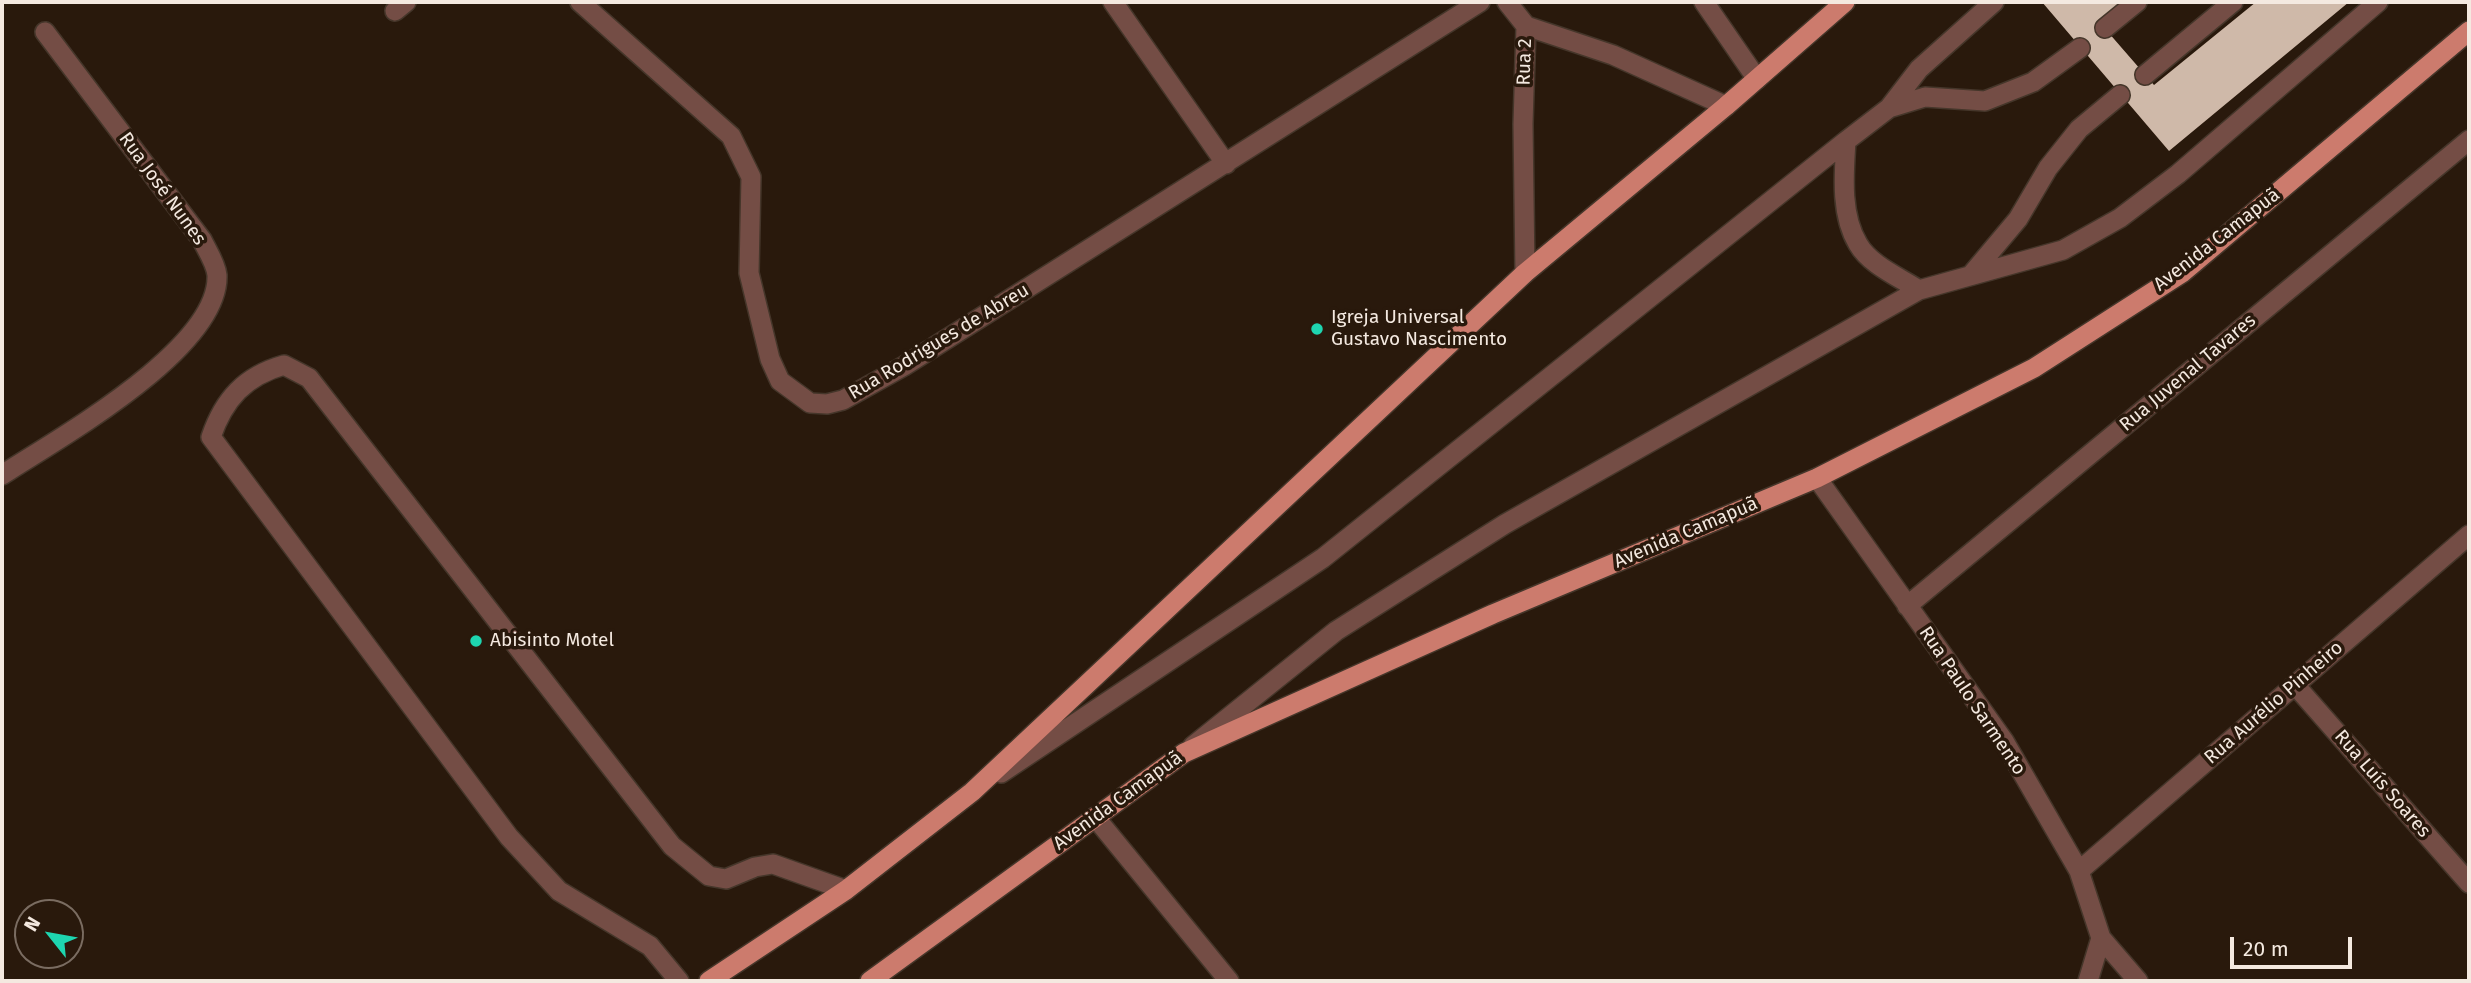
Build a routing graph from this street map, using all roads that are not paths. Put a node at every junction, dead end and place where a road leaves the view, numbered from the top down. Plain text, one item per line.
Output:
1 (580, 2) edge
2 (1113, 2) edge
3 (1480, 2) edge
4 (1507, 2) edge
5 (1704, 2) edge
6 (1845, 2) edge
7 (1994, 2) edge
8 (2137, 2) edge
9 (2234, 2) edge
10 (2378, 2) edge
11 (1526, 26) junction
12 (2105, 28) dead end
13 (2469, 30) edge
14 (45, 32) dead end
15 (2080, 48) dead end
16 (2145, 75) dead end
17 (1757, 79) junction
18 (2120, 95) dead end
19 (1726, 106) junction
20 (1889, 108) junction
21 (2469, 140) edge
22 (1846, 141) junction
23 (1226, 164) junction
24 (1525, 273) junction
25 (1971, 275) junction
26 (1919, 290) junction
27 (2, 475) edge
28 (1817, 478) junction
29 (2469, 536) edge
30 (1907, 606) junction
31 (2295, 685) junction
32 (1184, 753) junction
33 (972, 792) junction
34 (1095, 817) junction
35 (2079, 870) junction
36 (2469, 883) edge
37 (846, 890) junction
38 (2101, 938) junction
39 (679, 981) edge
40 (709, 981) edge
41 (871, 981) edge
42 (1229, 981) edge
43 (2088, 981) edge
44 (2138, 981) edge

1 - 23 street, Rua Rodrigues de Abreu
2 - 23 street
3 - 23 street, Rua Rodrigues de Abreu
4 - 11 street
5 - 17 street
6 - 17 main road
7 - 20 street
8 - 12 street
9 - 16 street
10 - 25 street
11 - 19 street, Rua 2
11 - 24 street, Rua 2
13 - 28 main road, Avenida Camapuã
14 - 27 street, Rua José Nunes
15 - 20 street
17 - 19 main road
18 - 25 street
19 - 24 main road
20 - 22 street
21 - 30 street, Rua Juvenal Tavares
22 - 26 street
22 - 33 street
24 - 33 main road
25 - 26 street
26 - 32 street
28 - 30 street, Rua Paulo Sarmento
28 - 32 main road, Avenida Camapuã
29 - 31 street, Rua Aurélio Pinheiro
30 - 35 street, Rua Paulo Sarmento
31 - 35 street, Rua Aurélio Pinheiro
31 - 36 street, Rua Luís Soares
32 - 34 main road, Avenida Camapuã
33 - 37 main road
34 - 41 main road, Avenida Camapuã
34 - 42 street
35 - 38 street, Rua Paulo Sarmento
37 - 39 street
37 - 40 main road
38 - 43 street
38 - 44 street, Rua Paulo Sarmento

